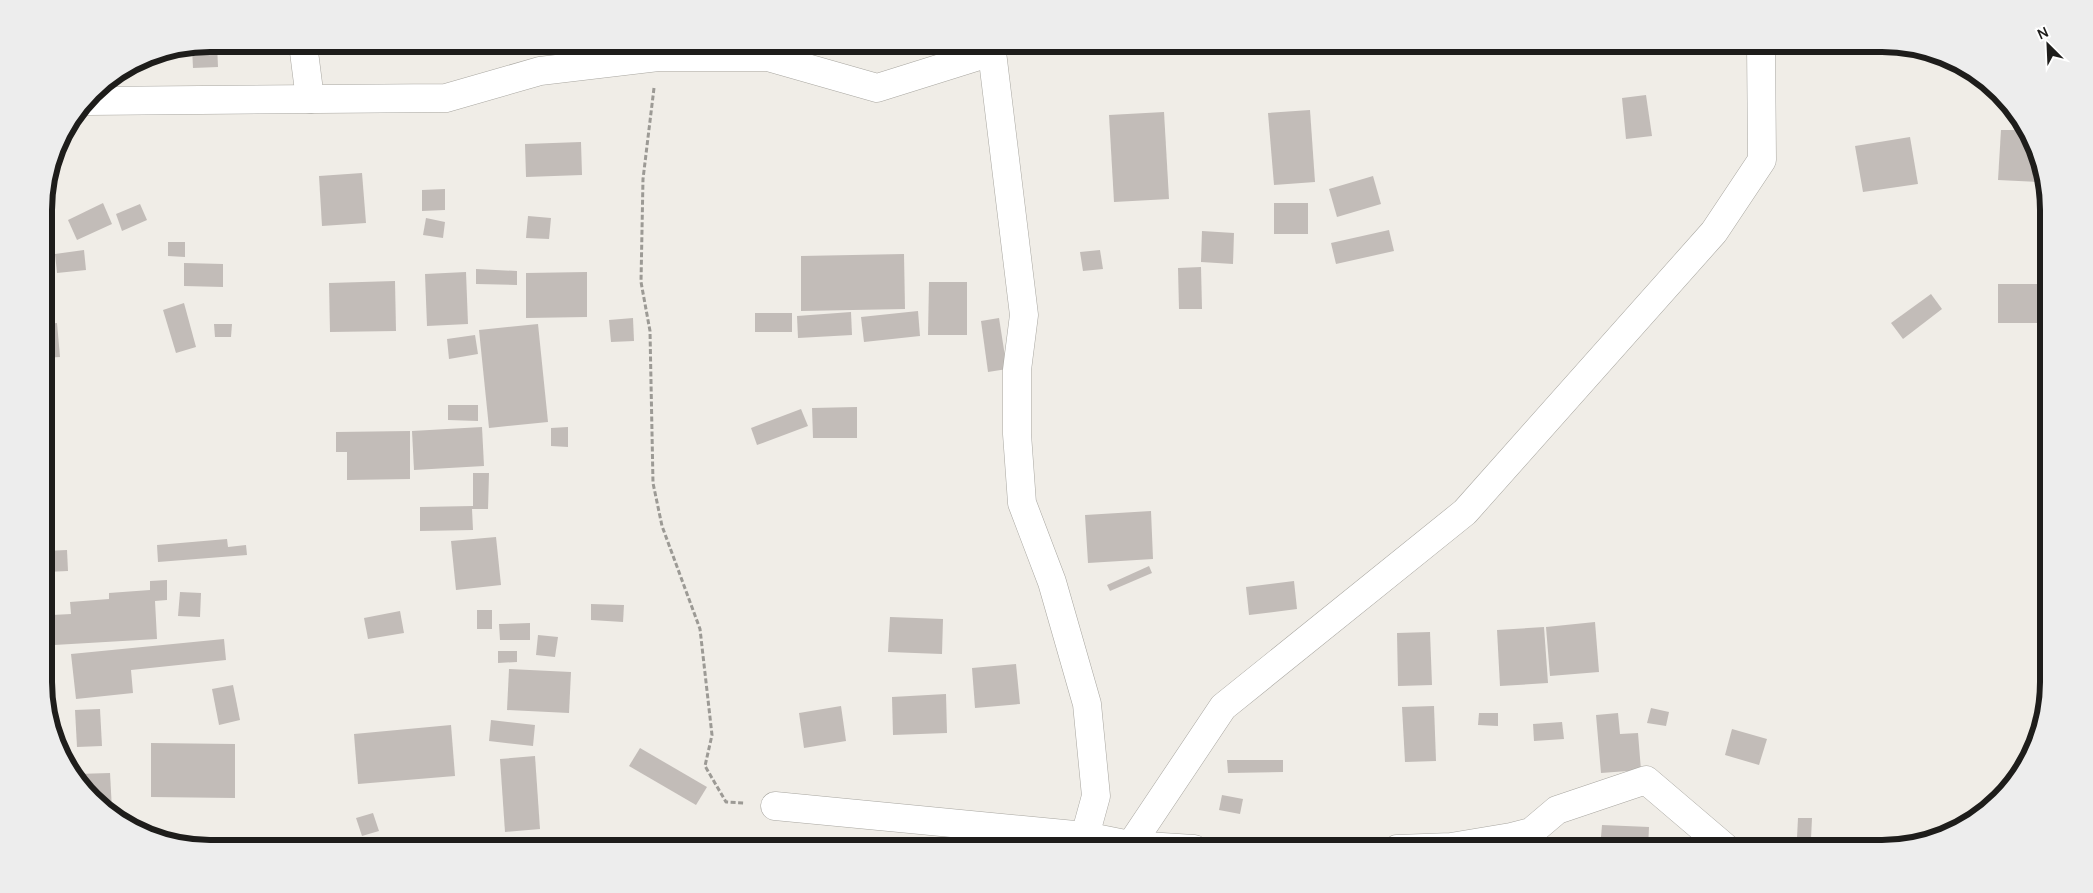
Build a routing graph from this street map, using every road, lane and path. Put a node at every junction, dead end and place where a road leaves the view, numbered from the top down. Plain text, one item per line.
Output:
1 (1761, 52) edge
2 (304, 53) edge
3 (979, 53) edge
4 (993, 53) edge
5 (658, 57) junction
6 (310, 100) junction
7 (97, 101) edge
8 (775, 806) joint
9 (1085, 836) junction
10 (1101, 840) edge
11 (1134, 840) edge
12 (1499, 840) edge
13 (1716, 840) edge

1 - 11 street
2 - 6 street
3 - 5 street
4 - 9 street
5 - 6 street
5 - 8 path
6 - 7 street
8 - 9 street
9 - 10 street
12 - 13 street

